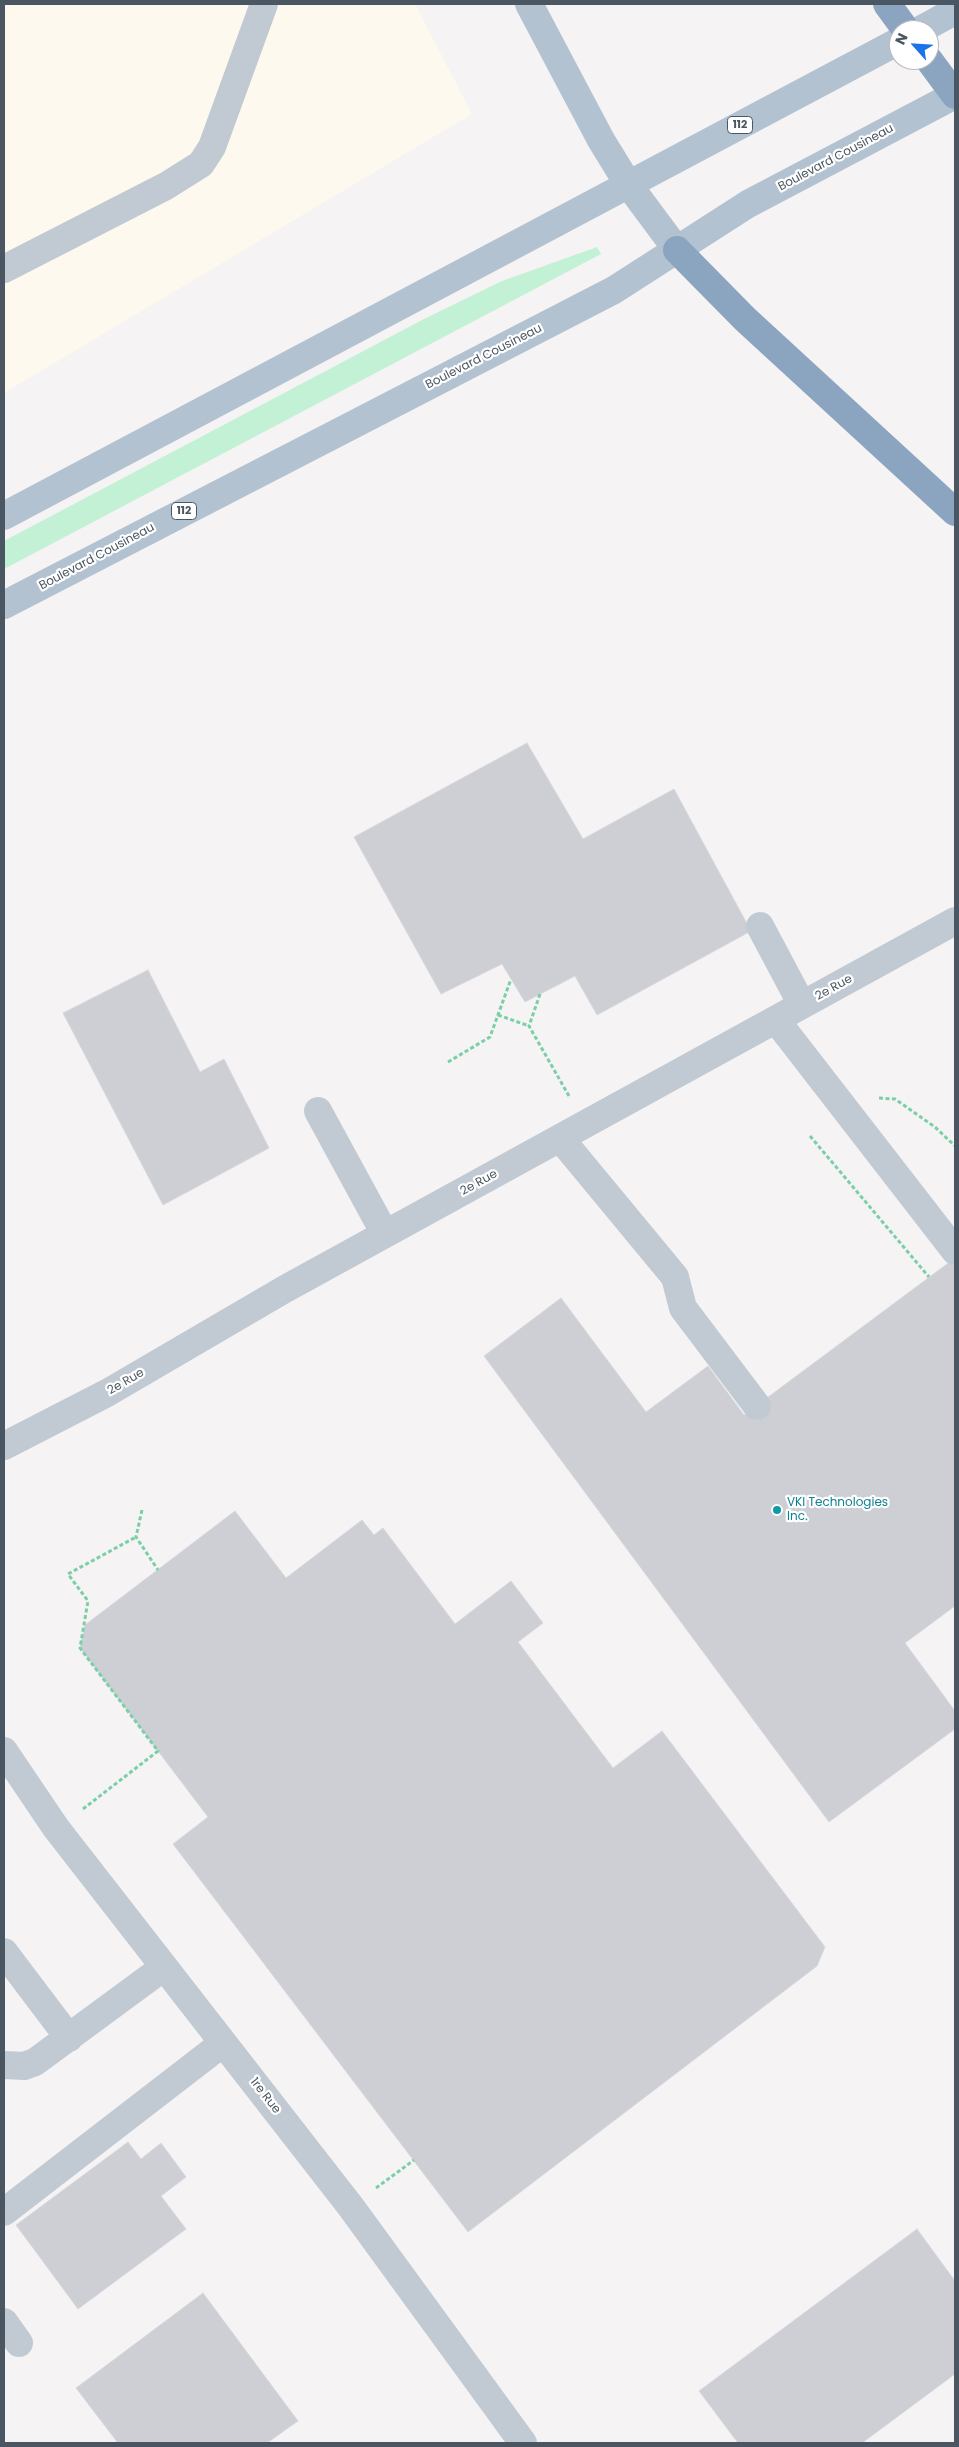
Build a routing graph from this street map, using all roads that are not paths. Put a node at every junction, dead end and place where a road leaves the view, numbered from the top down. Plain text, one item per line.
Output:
1 (264, 4) edge
2 (529, 4) edge
3 (886, 4) edge
4 (955, 11) edge
5 (898, 20) edge
6 (938, 20) edge
7 (889, 46) edge
8 (936, 70) edge
9 (955, 95) edge
10 (628, 184) junction
11 (676, 250) junction
12 (4, 270) edge
13 (955, 512) edge
14 (4, 516) edge
15 (4, 605) edge
16 (955, 921) edge
17 (760, 926) dead end
18 (802, 1006) junction
19 (776, 1020) junction
20 (318, 1111) dead end
21 (560, 1138) junction
22 (385, 1234) junction
23 (955, 1251) edge
24 (757, 1406) dead end
25 (4, 1446) edge
26 (4, 1752) edge
27 (4, 1952) edge
28 (164, 1967) junction
29 (69, 2038) junction
30 (223, 2043) junction
31 (4, 2065) edge
32 (4, 2212) edge
33 (524, 2443) edge

1 - 12 street
2 - 10 main road
3 - 5 highway
4 - 6 main road
7 - 10 main road, 112
8 - 9 highway
9 - 11 main road, Boulevard Cousineau / 112
10 - 11 main road
10 - 14 main road, 112
11 - 13 highway
11 - 15 main road, Boulevard Cousineau / 112
16 - 18 street, 2e Rue
17 - 18 street
18 - 19 street, 2e Rue
19 - 21 street, 2e Rue
19 - 23 street
20 - 22 street
21 - 22 street, 2e Rue
21 - 24 street
22 - 25 street, 2e Rue
26 - 28 street, 1re Rue
27 - 29 street
28 - 29 street
28 - 30 street, 1re Rue
29 - 31 street
30 - 32 street
30 - 33 street, 1re Rue

